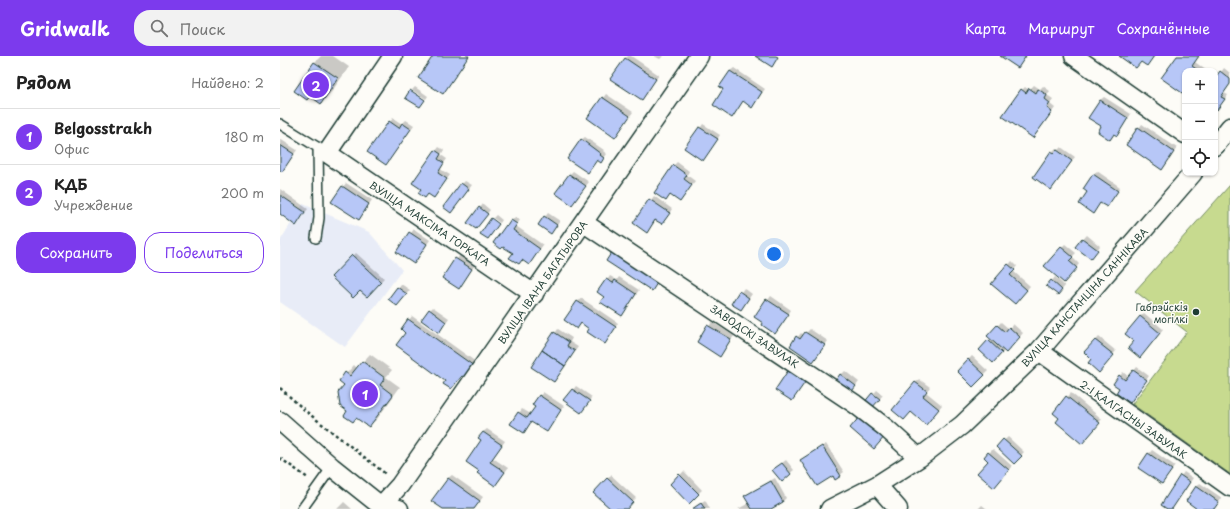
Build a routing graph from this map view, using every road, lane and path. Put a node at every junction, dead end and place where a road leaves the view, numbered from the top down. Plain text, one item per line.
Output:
1 (393, 56) edge
2 (699, 56) edge
3 (1074, 56) edge
4 (280, 124) edge
5 (1230, 127) edge
6 (1182, 132) edge
7 (1218, 142) edge
8 (322, 150) junction
9 (1190, 176) edge
10 (584, 223) junction
11 (316, 238) dead end
12 (534, 294) junction
13 (1039, 351) junction
14 (280, 388) edge
15 (280, 421) edge
16 (280, 458) edge
17 (920, 458) junction
18 (332, 467) junction
19 (400, 485) junction
20 (877, 485) junction
21 (319, 486) junction
22 (1230, 487) edge
23 (383, 507) edge
24 (302, 509) edge
25 (399, 509) edge
26 (830, 509) edge
27 (898, 509) edge

1 - 8 street
2 - 10 street, ВУЛІЦА ІВАНА БАГАТЫРОВА
3 - 6 street
4 - 8 lane
5 - 7 street
8 - 11 lane
8 - 12 street, ВУЛІЦА МАКСІМА ГОРКАГА
9 - 13 street, ВУЛІЦА КАНСТАНЦІНА САННІКАВА
10 - 12 street, ВУЛІЦА ІВАНА БАГАТЫРОВА
10 - 17 street, ЗАВОДСКІ ЗАВУЛАК
12 - 19 street, ВУЛІЦА ІВАНА БАГАТЫРОВА
13 - 17 street, ВУЛІЦА КАНСТАНЦІНА САННІКАВА
13 - 22 street, 2-І КАЛГАСНЫ ЗАВУЛАК
14 - 19 path
15 - 18 street
16 - 21 path
17 - 20 street, ВУЛІЦА КАНСТАНЦІНА САННІКАВА
18 - 21 lane
18 - 23 street
19 - 23 street, ВУЛІЦА ІВАНА БАГАТЫРОВА
20 - 26 street, ВУЛІЦА КАНСТАНЦІНА САННІКАВА
20 - 27 street
21 - 24 lane
23 - 25 street

